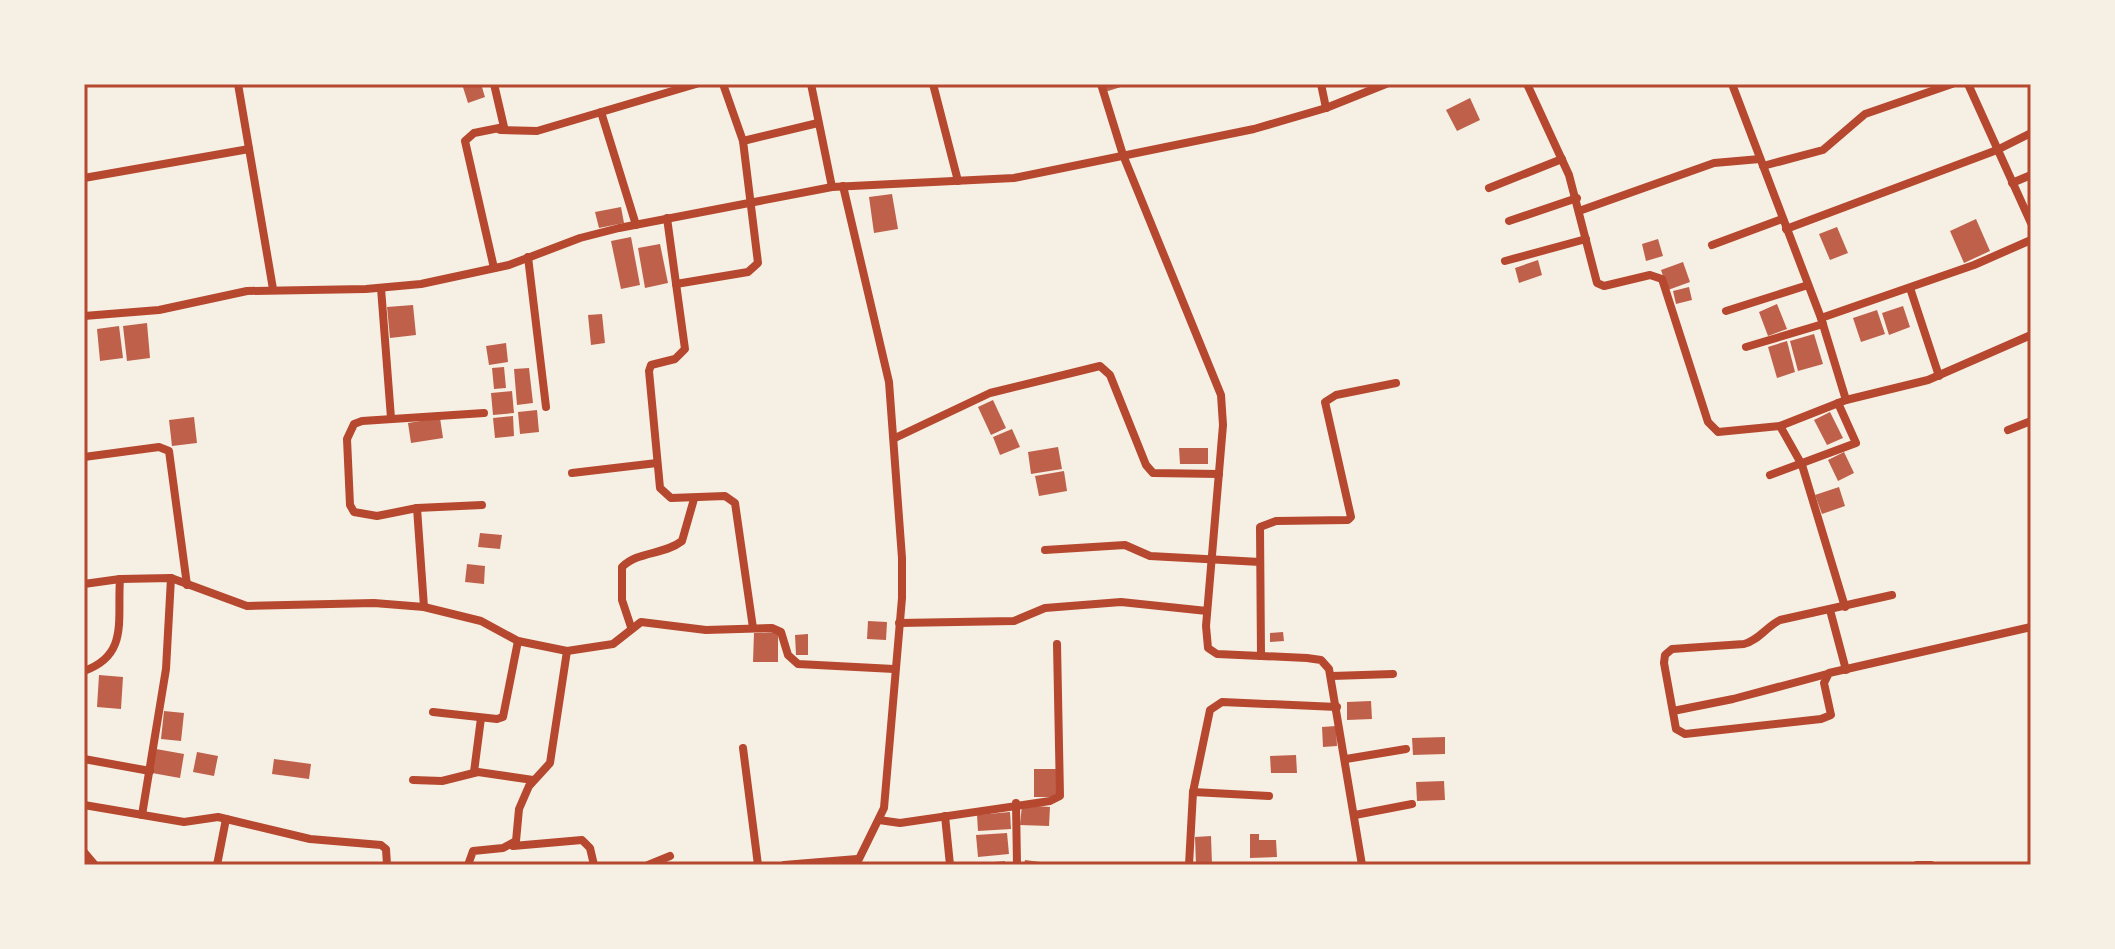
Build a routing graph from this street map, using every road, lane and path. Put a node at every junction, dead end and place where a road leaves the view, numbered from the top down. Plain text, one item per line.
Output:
1 (238, 84) edge
2 (494, 84) edge
3 (696, 84) edge
4 (723, 84) edge
5 (811, 84) edge
6 (933, 84) edge
7 (1101, 84) edge
8 (1321, 84) edge
9 (1386, 84) edge
10 (1527, 84) edge
11 (1732, 84) edge
12 (1952, 84) edge
13 (1968, 84) edge
14 (1326, 108) junction
15 (601, 112) junction
16 (818, 123) junction
17 (499, 130) junction
18 (2031, 133) edge
19 (743, 141) junction
20 (249, 149) junction
21 (1997, 150) junction
22 (1123, 155) junction
23 (1562, 159) junction
24 (1761, 162) junction
25 (2031, 175) edge
26 (84, 178) edge
27 (958, 181) junction
28 (2012, 183) junction
29 (843, 186) junction
30 (832, 187) junction
31 (1489, 188) dead end
32 (1577, 198) junction
33 (752, 201) junction
34 (1579, 211) junction
35 (667, 218) junction
36 (1782, 219) junction
37 (1509, 221) dead end
38 (2031, 223) edge
39 (636, 225) junction
40 (1786, 229) junction
41 (1586, 239) junction
42 (2031, 240) edge
43 (1712, 245) dead end
44 (528, 257) junction
45 (1505, 261) dead end
46 (494, 268) junction
47 (676, 284) junction
48 (1808, 285) junction
49 (381, 288) junction
50 (1910, 288) junction
51 (273, 289) junction
52 (1726, 311) dead end
53 (84, 316) edge
54 (1822, 321) junction
55 (2031, 335) edge
56 (1746, 347) dead end
57 (1939, 376) junction
58 (1396, 383) dead end
59 (1842, 402) junction
60 (546, 407) dead end
61 (484, 413) dead end
62 (391, 418) junction
63 (2031, 421) edge
64 (1780, 426) junction
65 (2008, 430) dead end
66 (895, 438) junction
67 (84, 457) edge
68 (657, 463) junction
69 (1802, 465) junction
70 (572, 473) dead end
71 (1219, 474) junction
72 (1770, 475) dead end
73 (694, 499) junction
74 (482, 505) dead end
75 (417, 508) junction
76 (1045, 550) dead end
77 (1212, 557) junction
78 (1260, 562) junction
79 (171, 578) junction
80 (120, 579) junction
81 (84, 584) edge
82 (187, 585) junction
83 (1892, 595) dead end
84 (424, 607) junction
85 (1845, 607) junction
86 (1830, 610) junction
87 (1207, 611) junction
88 (899, 623) junction
89 (631, 627) junction
90 (2031, 627) edge
91 (753, 628) junction
92 (518, 641) junction
93 (1057, 644) dead end
94 (567, 651) junction
95 (1261, 656) junction
96 (894, 669) junction
97 (1846, 670) junction
98 (84, 671) edge
99 (1829, 673) junction
100 (1393, 674) dead end
101 (1332, 676) junction
102 (1337, 707) junction
103 (1673, 711) junction
104 (433, 712) dead end
105 (481, 718) junction
106 (743, 748) dead end
107 (1406, 749) dead end
108 (84, 759) edge
109 (1346, 759) junction
110 (150, 771) junction
111 (474, 772) junction
112 (413, 780) dead end
113 (533, 780) junction
114 (1193, 792) junction
115 (1269, 796) dead end
116 (1016, 803) junction
117 (1412, 804) dead end
118 (84, 805) edge
119 (142, 815) junction
120 (1355, 815) junction
121 (945, 816) junction
122 (226, 819) junction
123 (879, 820) junction
124 (512, 846) junction
125 (84, 852) edge
126 (670, 856) dead end
127 (856, 862) edge
128 (95, 865) edge
129 (217, 865) edge
130 (387, 865) edge
131 (468, 865) edge
132 (594, 865) edge
133 (648, 865) edge
134 (758, 865) edge
135 (784, 865) edge
136 (950, 865) edge
137 (1017, 865) edge
138 (1189, 865) edge
139 (1362, 865) edge
140 (1917, 865) edge
141 (1931, 865) edge

1 - 20 street
2 - 17 street
3 - 15 street
4 - 19 street
5 - 16 street
6 - 27 street
7 - 22 street
8 - 14 street
9 - 14 street
10 - 23 street
11 - 24 street
12 - 24 street
13 - 21 street
14 - 22 street
15 - 17 street
15 - 39 street
16 - 19 street
16 - 30 street
17 - 46 street
18 - 21 street
19 - 33 street
20 - 26 street
20 - 51 street
21 - 28 street
21 - 40 street
22 - 27 street
22 - 71 street
23 - 31 street
23 - 32 street
24 - 34 street
24 - 36 street
25 - 28 street
27 - 29 street
28 - 38 street
29 - 30 street
29 - 66 street
30 - 33 street
32 - 34 street
32 - 37 street
33 - 35 street
33 - 47 street
34 - 41 street
35 - 39 street
35 - 47 street
36 - 40 street
36 - 43 street
39 - 44 street
40 - 48 street
41 - 45 street
41 - 64 street
42 - 50 street
44 - 46 street
44 - 60 street
46 - 49 street
47 - 68 street
48 - 52 street
48 - 54 street
49 - 51 street
49 - 62 street
50 - 54 street
50 - 57 street
51 - 53 street
54 - 56 street
54 - 59 street
55 - 57 street
57 - 59 street
58 - 78 street
59 - 64 street
59 - 69 street
61 - 62 street
62 - 75 street
63 - 65 street
64 - 69 street
66 - 71 street
66 - 88 street
67 - 82 street
68 - 70 street
68 - 73 street
69 - 72 street
69 - 85 street
71 - 77 street
73 - 89 street
73 - 91 street
74 - 75 street
75 - 84 street
76 - 77 street
77 - 78 street
77 - 87 street
78 - 95 street
79 - 80 street
79 - 82 street
79 - 110 street
80 - 81 street
80 - 98 street
82 - 84 street
83 - 85 street
84 - 92 street
85 - 86 street
86 - 97 street
86 - 103 street
87 - 88 street
87 - 95 street
88 - 96 street
89 - 91 street
89 - 94 street
90 - 97 street
91 - 96 street
92 - 94 street
92 - 105 street
93 - 116 street
94 - 113 street
95 - 101 street
96 - 123 street
97 - 99 street
99 - 103 street
99 - 103 street
100 - 101 street
101 - 102 street
102 - 109 street
102 - 114 street
104 - 105 street
105 - 111 street
106 - 134 street
107 - 109 street
108 - 110 street
109 - 120 street
110 - 119 street
111 - 112 street
111 - 113 street
113 - 124 street
114 - 115 street
114 - 138 street
116 - 121 street
116 - 137 street
117 - 120 street
118 - 119 street
119 - 122 street
120 - 139 street
121 - 123 street
121 - 136 street
122 - 129 street
122 - 130 street
123 - 127 street
124 - 131 street
124 - 132 street
125 - 128 street
126 - 133 street
127 - 135 street
140 - 141 street

